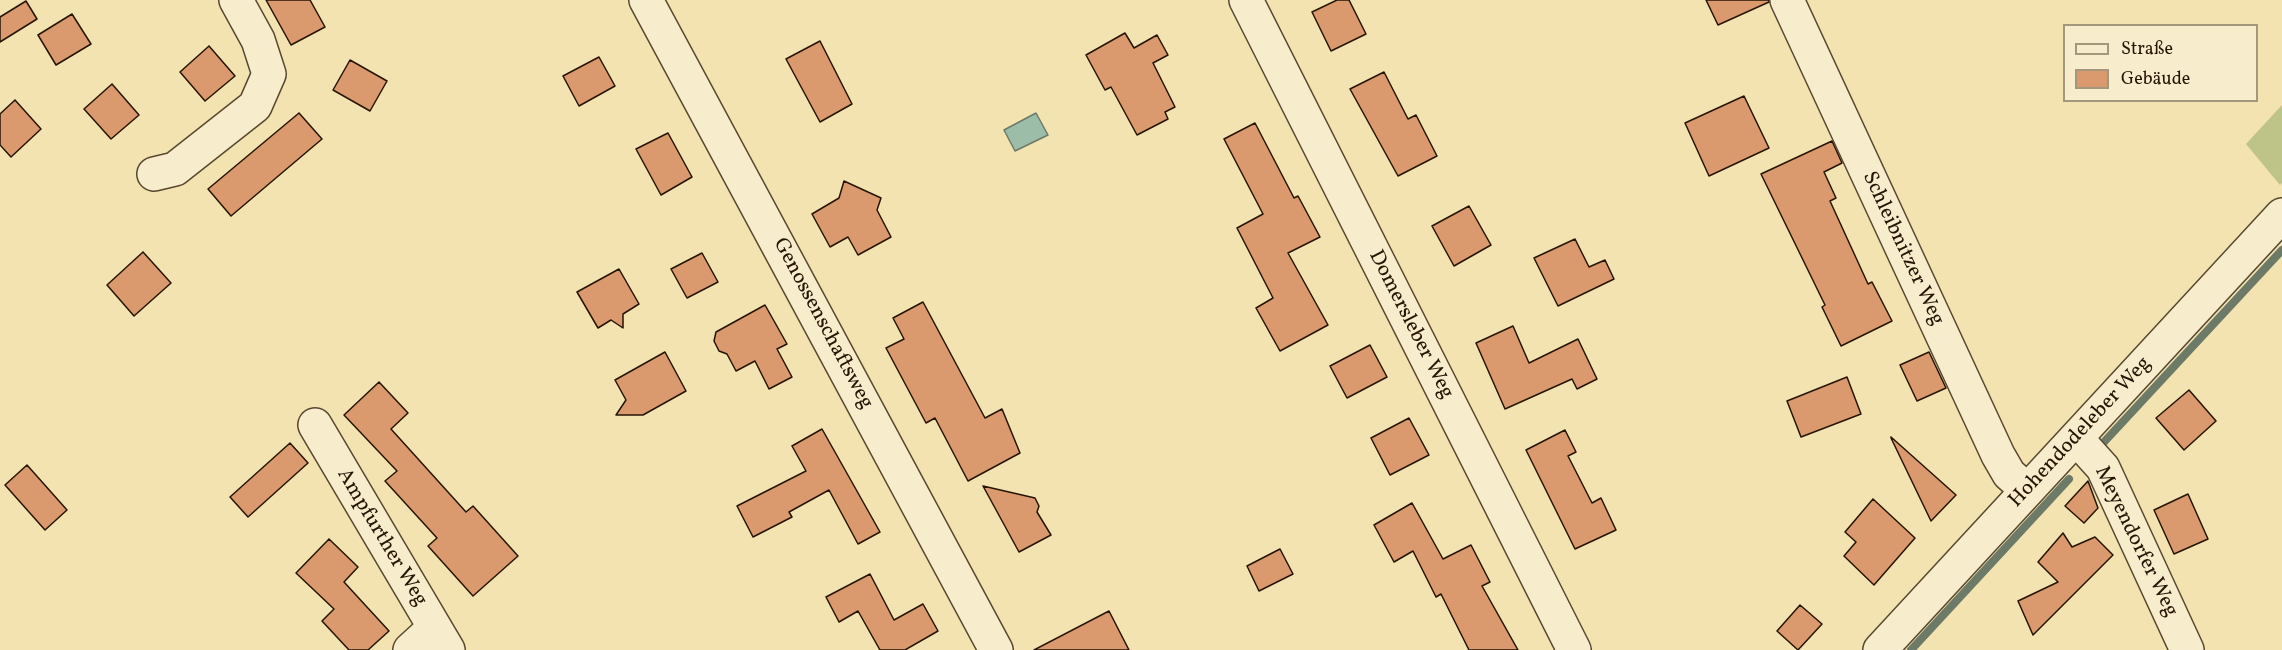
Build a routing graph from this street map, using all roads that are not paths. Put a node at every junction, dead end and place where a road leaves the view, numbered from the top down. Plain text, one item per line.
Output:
1 (236, 0) edge
2 (646, 0) edge
3 (1246, 0) edge
4 (1787, 0) edge
5 (154, 174) dead end
6 (2282, 215) edge
7 (315, 425) dead end
8 (2076, 438) junction
9 (2027, 490) junction
10 (441, 639) edge
11 (410, 650) edge
12 (996, 650) edge
13 (1574, 650) edge
14 (1880, 650) edge
15 (2187, 650) edge

1 - 5 street
2 - 12 street, Genossenschaftsweg
3 - 13 street, Domersleber Weg
4 - 9 street, Schleibnitzer Weg
6 - 8 street, Hohendodeleber Weg
7 - 10 street, Ampfurther Weg
8 - 9 street, Hohendodeleber Weg
8 - 15 street, Meyendorfer Weg
9 - 14 street, Hohendodeleber Weg
10 - 11 street

